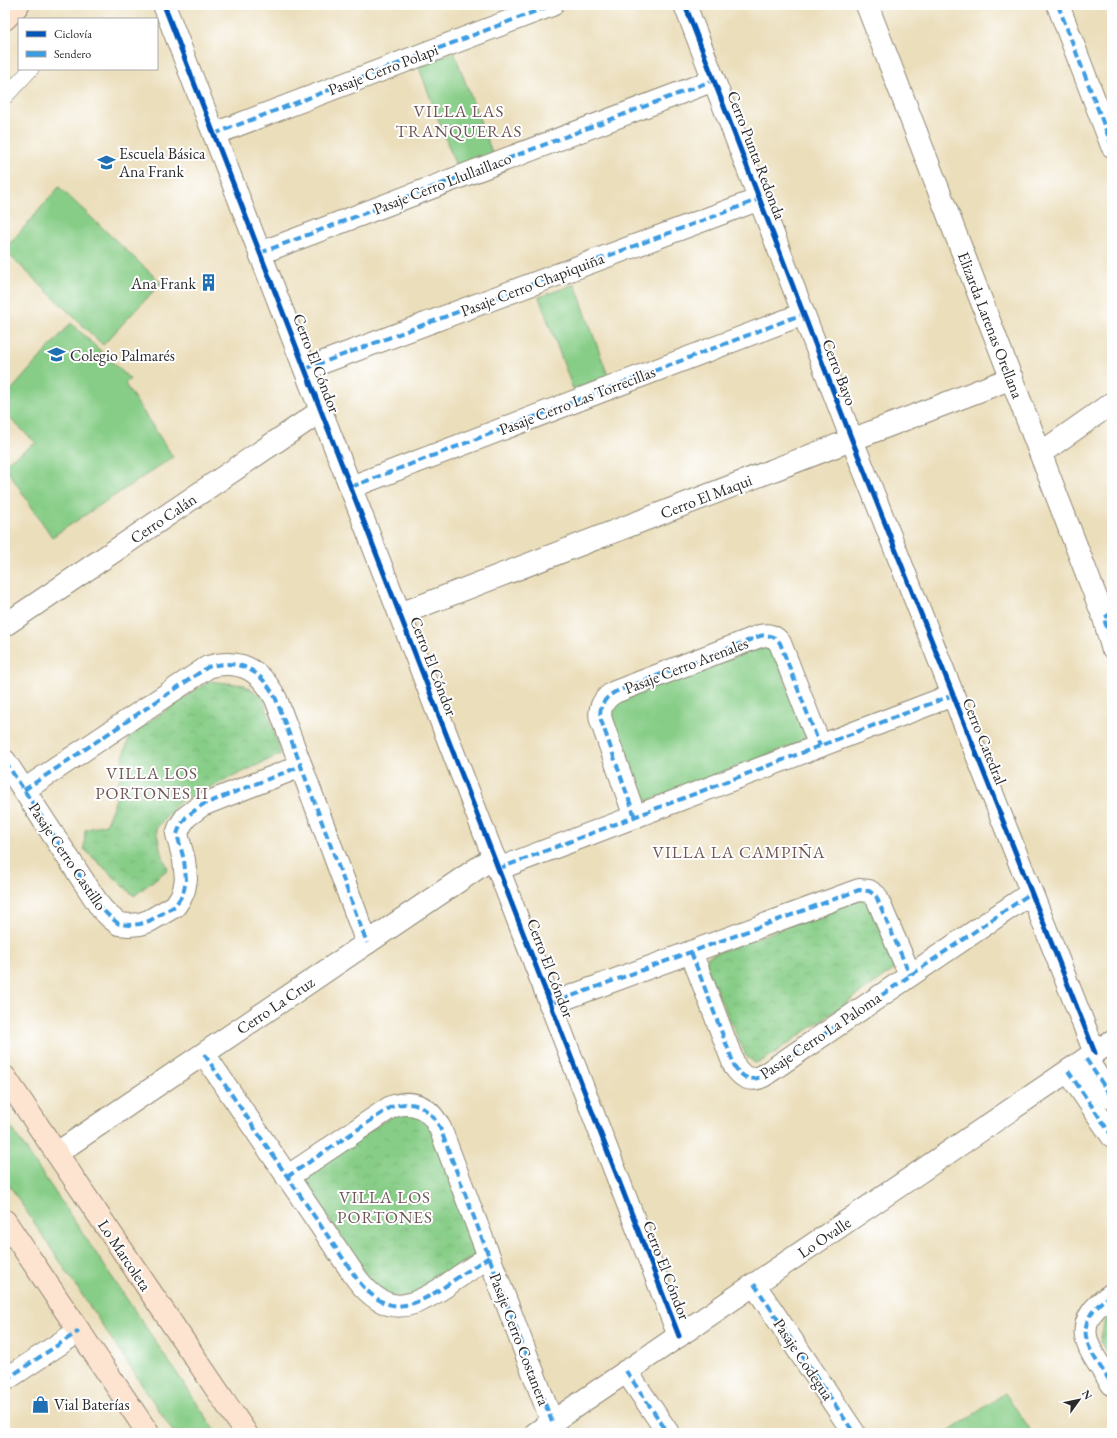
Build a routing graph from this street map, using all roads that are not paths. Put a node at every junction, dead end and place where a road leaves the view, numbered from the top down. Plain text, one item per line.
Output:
1 (18, 5) edge
2 (164, 5) edge
3 (550, 5) edge
4 (686, 5) edge
5 (866, 5) edge
6 (1058, 5) edge
7 (5, 19) edge
8 (30, 70) edge
9 (714, 80) junction
10 (5, 97) edge
11 (214, 134) junction
12 (1112, 146) edge
13 (760, 199) junction
14 (260, 252) junction
15 (803, 314) junction
16 (305, 369) junction
17 (1012, 378) junction
18 (1112, 403) edge
19 (321, 411) junction
20 (852, 440) junction
21 (1041, 453) junction
22 (351, 487) junction
23 (400, 614) junction
24 (1108, 615) edge
25 (5, 625) edge
26 (1112, 647) edge
27 (953, 695) junction
28 (820, 746) junction
29 (5, 761) edge
30 (301, 766) junction
31 (24, 790) junction
32 (635, 817) junction
33 (496, 863) junction
34 (1031, 893) junction
35 (367, 943) junction
36 (690, 952) junction
37 (910, 975) junction
38 (550, 1004) junction
39 (204, 1054) junction
40 (1090, 1056) edge
41 (5, 1077) edge
42 (1112, 1098) edge
43 (1112, 1136) edge
44 (57, 1153) junction
45 (288, 1177) junction
46 (5, 1221) edge
47 (489, 1257) junction
48 (754, 1284) junction
49 (1112, 1294) edge
50 (78, 1331) junction
51 (679, 1336) junction
52 (626, 1371) junction
53 (5, 1380) edge
54 (1112, 1384) edge
55 (544, 1428) edge
56 (148, 1433) edge
57 (246, 1433) edge
58 (668, 1433) edge
59 (854, 1433) edge

1 - 7 main road
2 - 11 street, Cerro El Cóndor
3 - 11 street, Pasaje Cerro Polapi
4 - 9 street, Cerro Punta Redonda
5 - 17 street, Elizarda Larenas Orellana
6 - 12 street
8 - 10 lane
9 - 13 street, Cerro Punta Redonda
9 - 14 street, Pasaje Cerro Llullaillaco
11 - 14 street, Cerro El Cóndor
13 - 15 street, Cerro Punta Redonda
13 - 16 street, Pasaje Cerro Chapiquiña
14 - 16 street, Cerro El Cóndor
15 - 20 street, Cerro Bayo
15 - 22 street, Pasaje Cerro Las Torrecillas
16 - 19 street, Cerro El Cóndor
17 - 20 street, Cerro El Maqui
17 - 21 street, Elizarda Larenas Orellana
18 - 21 street
19 - 22 street, Cerro El Cóndor
19 - 25 street, Cerro Calán
20 - 23 street, Cerro El Maqui
20 - 27 street, Cerro Catedral
21 - 24 street, Elizarda Larenas Orellana
22 - 23 street, Cerro El Cóndor
23 - 33 street, Cerro El Cóndor
24 - 26 street, Elizarda Larenas Orellana
27 - 28 street
27 - 34 street, Cerro Catedral
28 - 32 street
28 - 32 street, Pasaje Cerro Arenales
29 - 31 street, Pasaje Cerro Castillo
30 - 31 street, Pasaje Cerro Castillo
30 - 31 street, Pasaje Cerro Castillo
30 - 35 street, Pasaje Cerro Castillo
32 - 33 street
33 - 35 street, Cerro La Cruz
33 - 38 street, Cerro El Cóndor
34 - 37 street, Pasaje Cerro La Paloma
34 - 40 street, Cerro Catedral
35 - 39 street, Cerro La Cruz
36 - 37 street
36 - 37 street, Pasaje Cerro La Paloma
36 - 38 street
38 - 51 street, Cerro El Cóndor
39 - 44 street, Cerro La Cruz
39 - 45 street, Pasaje Cerro Costanera
40 - 42 street
40 - 43 street
40 - 48 street, Lo Ovalle
41 - 44 main road, Lo Marcoleta
44 - 57 main road, Lo Marcoleta
45 - 47 street, Pasaje Cerro Costanera
45 - 47 street, Pasaje Cerro Costanera
46 - 50 main road
47 - 55 street, Pasaje Cerro Costanera
48 - 51 street, Lo Ovalle
48 - 59 street, Pasaje Codegua
49 - 54 street
50 - 53 street
50 - 56 main road
51 - 52 street, Lo Ovalle
52 - 55 street, Lo Ovalle
52 - 58 street

